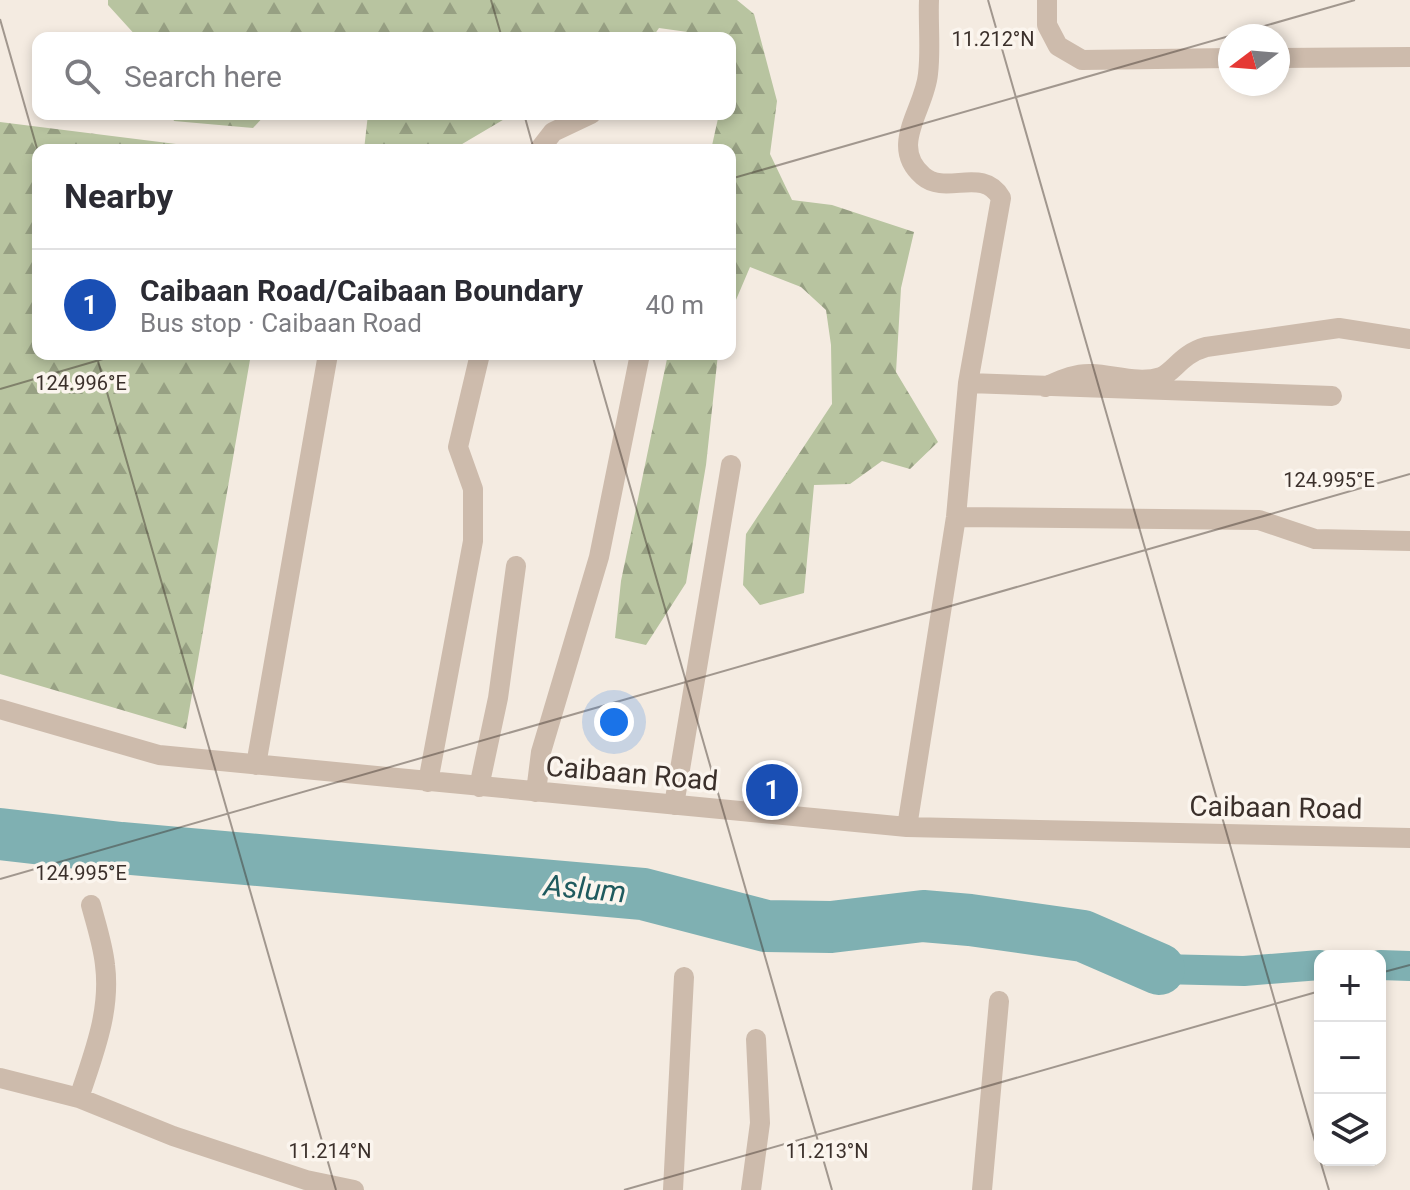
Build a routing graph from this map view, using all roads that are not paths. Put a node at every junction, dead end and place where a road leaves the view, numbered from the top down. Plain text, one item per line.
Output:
1 (929, 0) edge
2 (1047, 0) edge
3 (1410, 57) edge
4 (1218, 58) edge
5 (1290, 58) edge
6 (578, 120) edge
7 (544, 144) edge
8 (1410, 339) edge
9 (327, 360) edge
10 (479, 360) edge
11 (639, 360) edge
12 (968, 383) junction
13 (1045, 387) junction
14 (1332, 396) dead end
15 (731, 465) dead end
16 (956, 517) junction
17 (1410, 541) edge
18 (516, 566) dead end
19 (0, 709) edge
20 (256, 765) junction
21 (428, 782) junction
22 (479, 787) junction
23 (536, 792) junction
24 (674, 805) junction
25 (907, 827) junction
26 (1410, 838) edge
27 (91, 905) dead end
28 (684, 977) dead end
29 (999, 1001) dead end
30 (756, 1039) dead end
31 (0, 1078) edge
32 (79, 1098) junction
33 (354, 1190) edge
34 (673, 1190) edge
35 (751, 1190) edge
36 (982, 1190) edge

1 - 12 street
2 - 4 street
3 - 5 street
6 - 7 street
8 - 13 street
9 - 20 street
10 - 21 street
11 - 23 street
12 - 13 street
12 - 16 street
13 - 14 street
15 - 24 street
16 - 17 street
16 - 25 street
18 - 22 street
19 - 20 street, Caibaan Road
20 - 21 street, Caibaan Road
21 - 22 street, Caibaan Road
22 - 23 street, Caibaan Road
23 - 24 street, Caibaan Road
24 - 25 street, Caibaan Road
25 - 26 street, Caibaan Road
27 - 32 street
28 - 34 street
29 - 36 street
30 - 35 street
31 - 32 street
32 - 33 street

